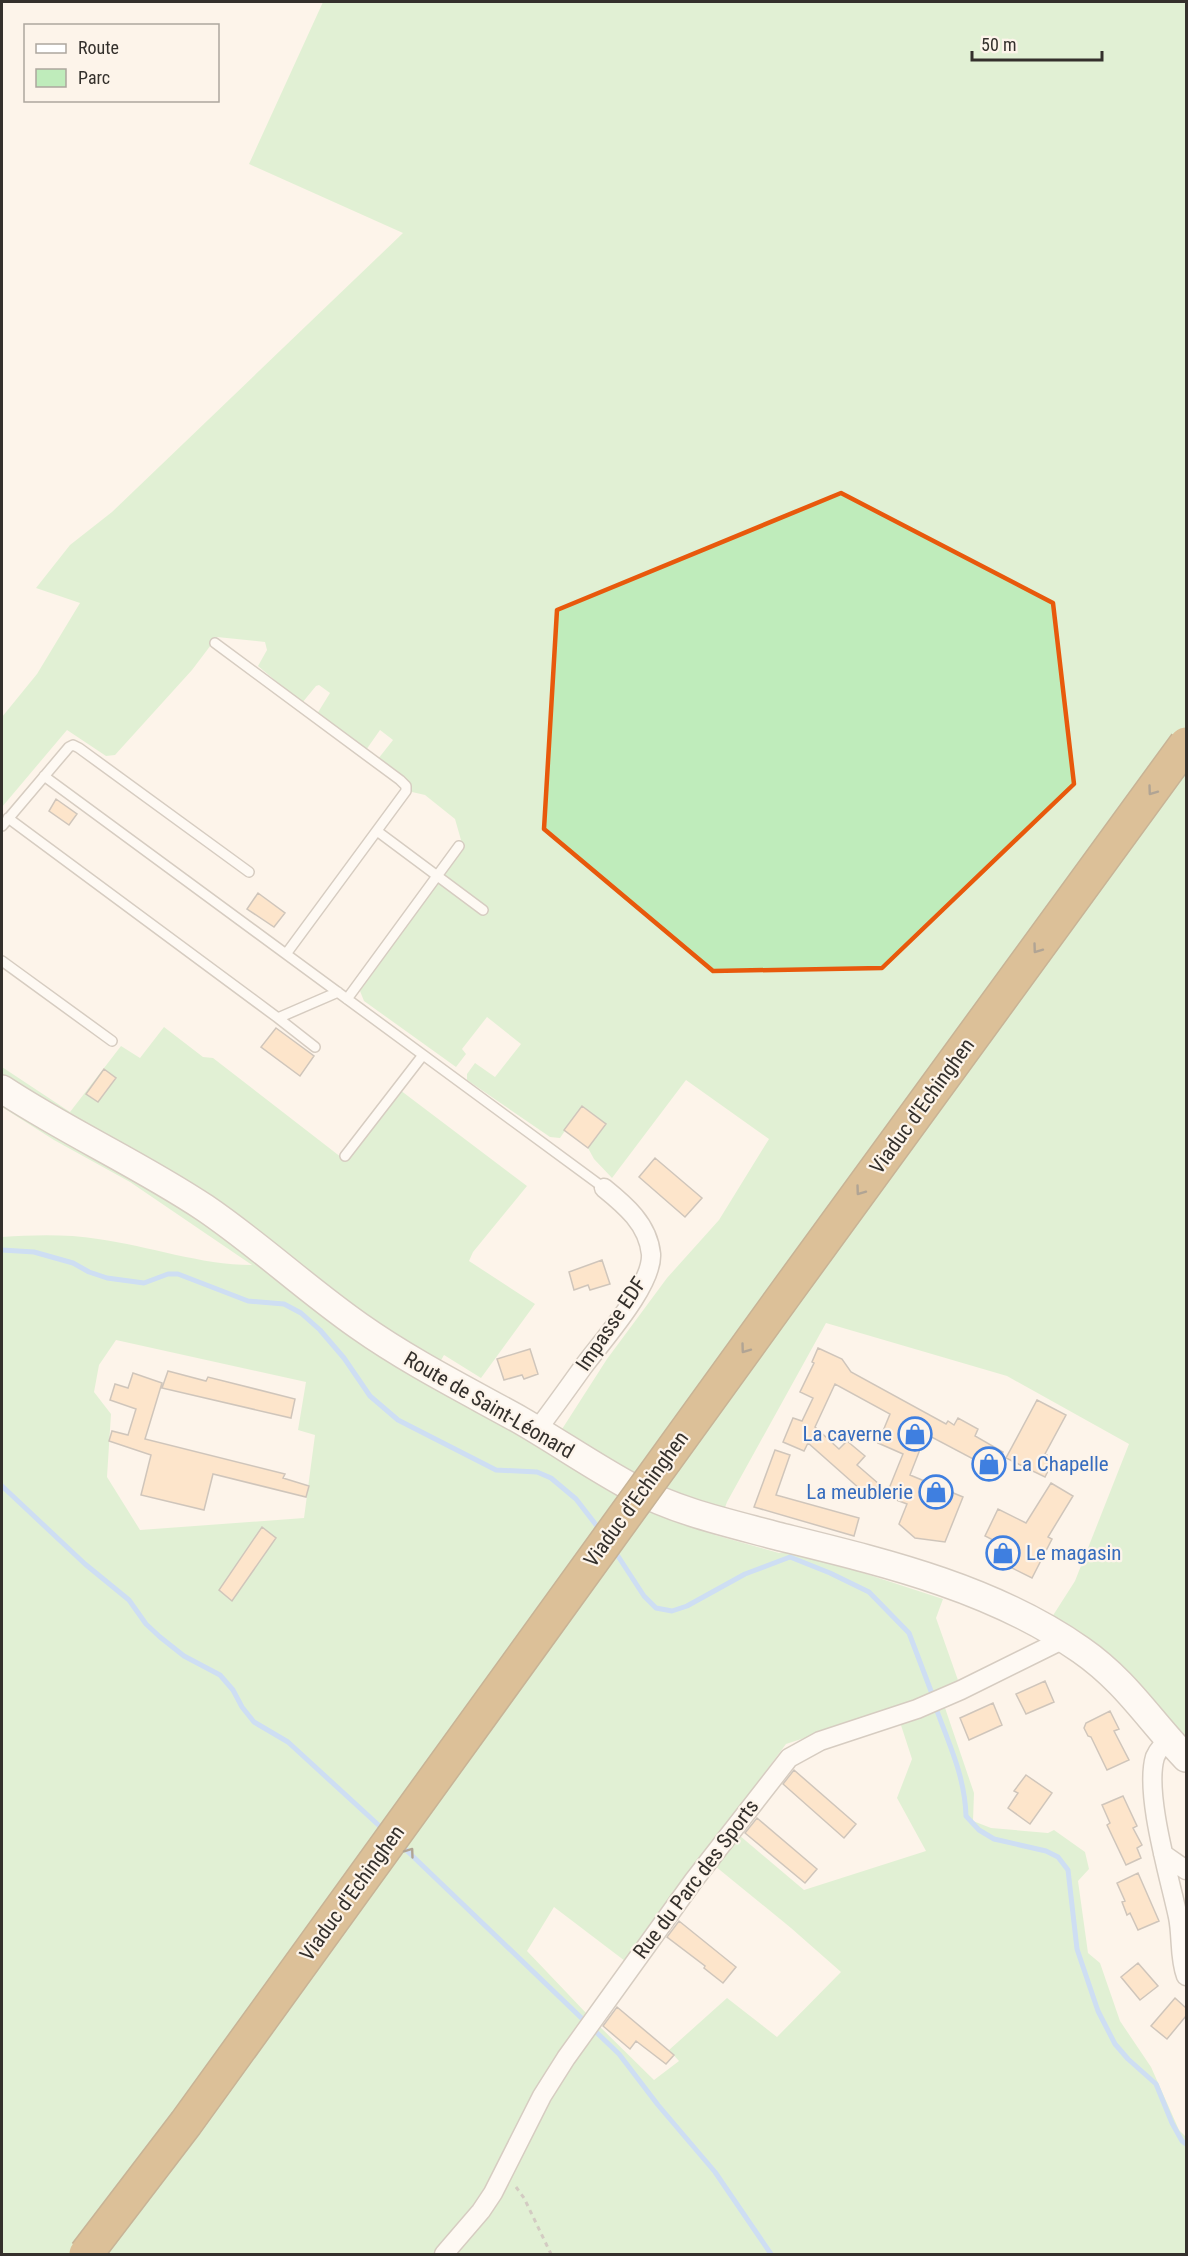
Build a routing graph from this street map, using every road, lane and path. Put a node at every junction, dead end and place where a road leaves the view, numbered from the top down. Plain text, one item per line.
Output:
1 (215, 643) dead end
2 (1186, 744) edge
3 (44, 776) junction
4 (1186, 783) edge
5 (8, 818) junction
6 (2, 826) edge
7 (377, 831) junction
8 (459, 846) dead end
9 (249, 872) dead end
10 (437, 876) junction
11 (483, 910) dead end
12 (286, 954) junction
13 (2, 961) edge
14 (338, 992) junction
15 (347, 999) junction
16 (278, 1017) junction
17 (112, 1041) dead end
18 (315, 1047) dead end
19 (423, 1055) junction
20 (2, 1089) edge
21 (345, 1156) dead end
22 (604, 1188) joint
23 (537, 1430) junction
24 (1064, 1639) junction
25 (1178, 1749) edge
26 (1163, 1854) junction
27 (1186, 1870) edge
28 (1186, 1977) edge
29 (504, 2172) junction
30 (86, 2254) edge
31 (115, 2254) edge
32 (444, 2254) edge
33 (551, 2254) edge

1 - 7 lane
2 -> 30 highway, Viaduc d'Echinghen, bridge
3 - 5 lane
3 - 9 lane
3 - 12 lane
31 -> 4 highway, Viaduc d'Echinghen
5 - 6 lane
5 - 16 lane
7 - 10 lane
7 - 12 lane
8 - 10 lane
10 - 11 lane
10 - 15 lane
12 - 14 lane
13 - 17 lane
14 - 15 lane
14 - 16 lane
15 - 19 lane
16 - 18 lane
19 - 21 lane
19 - 22 lane
20 - 23 street, Route de Saint-Léonard
22 - 23 street, Impasse EDF
23 - 24 street, Route de Saint-Léonard
24 - 25 street, Route de Saint-Léonard
24 - 29 street, Rue du Parc des Sports
25 - 26 street
26 - 27 street
26 - 28 street
29 - 32 street, Rue du Parc des Sports
29 - 33 path

